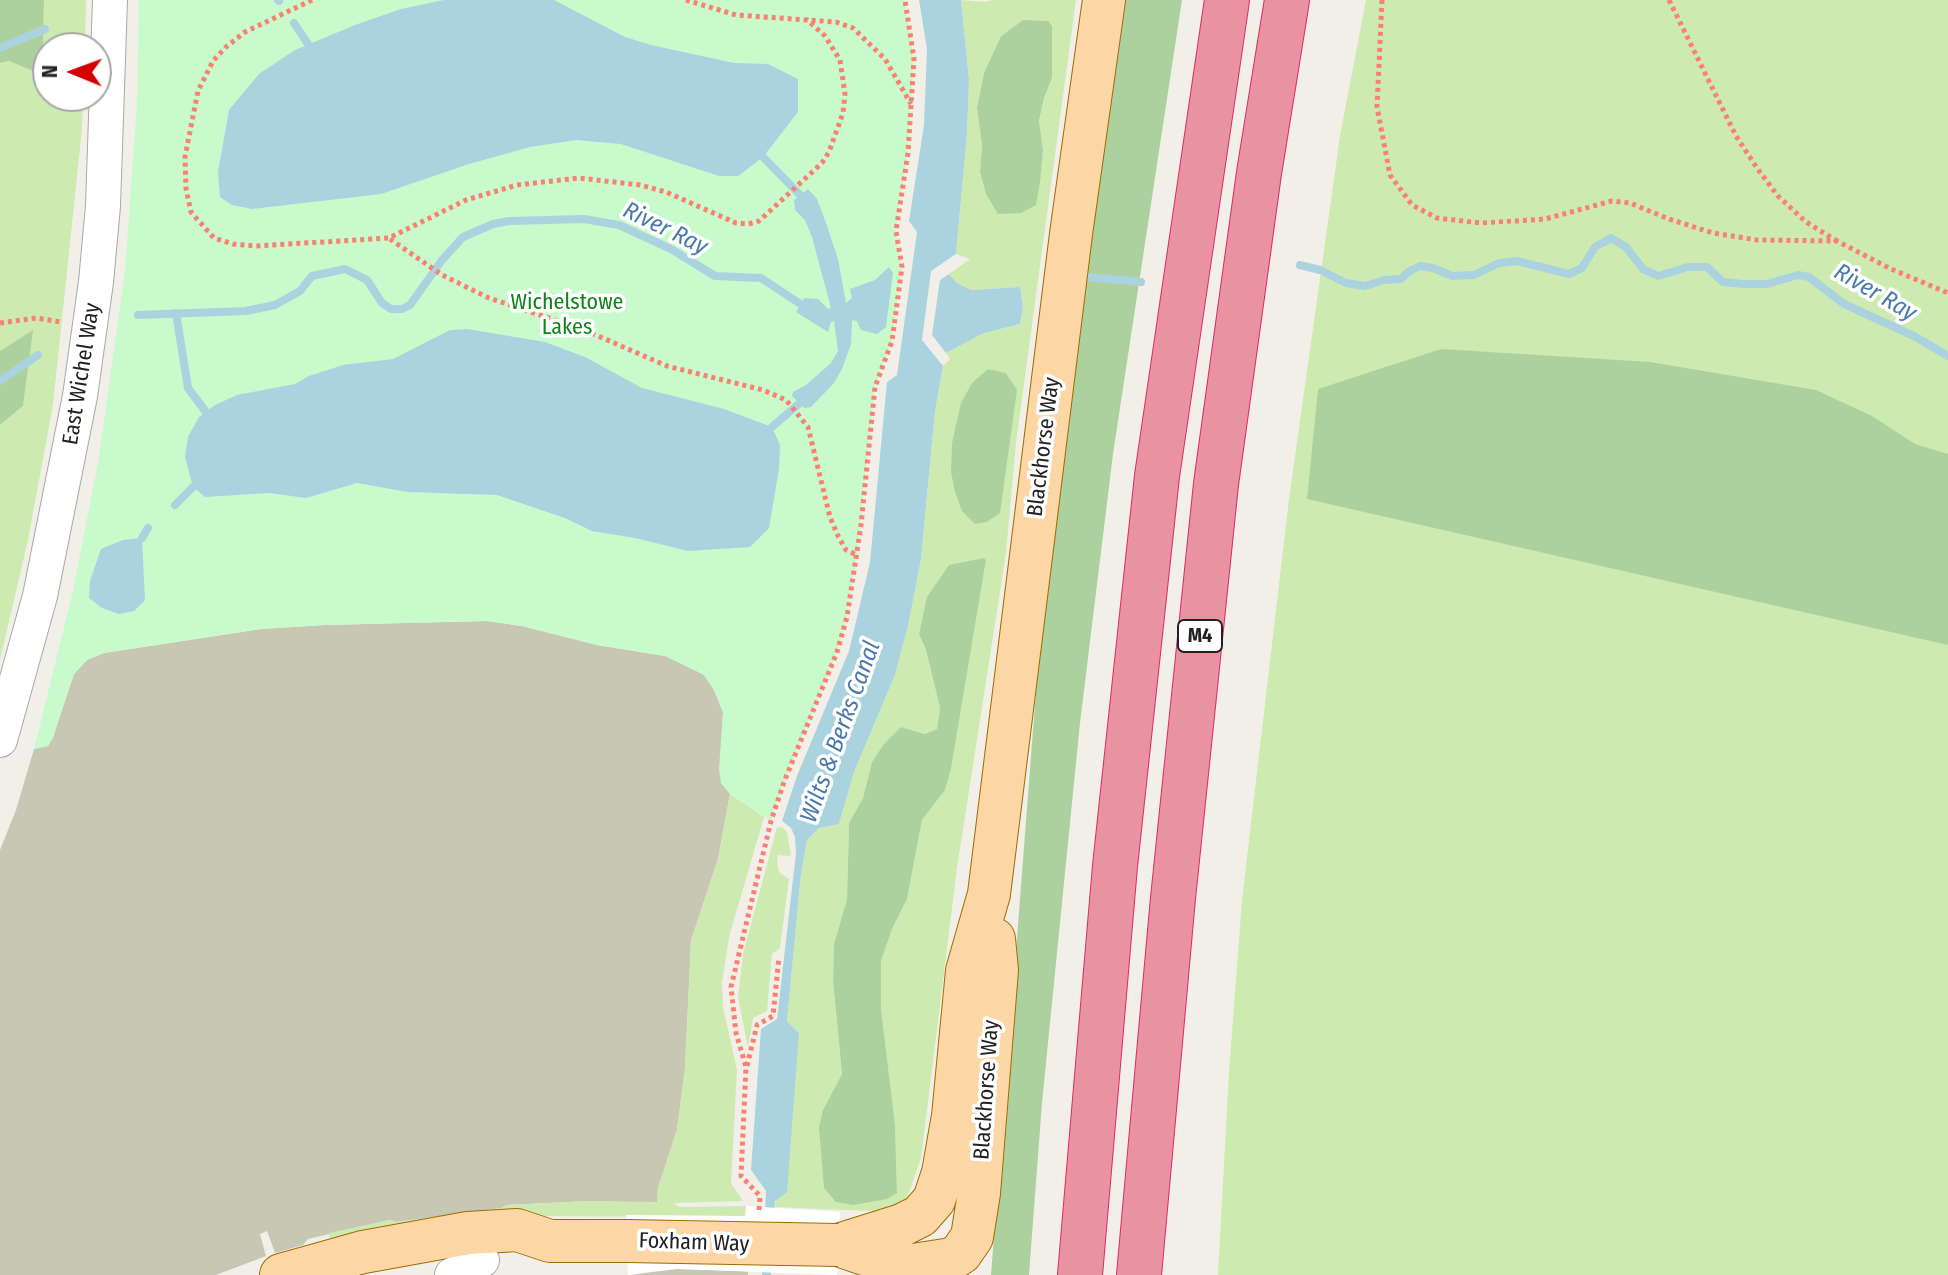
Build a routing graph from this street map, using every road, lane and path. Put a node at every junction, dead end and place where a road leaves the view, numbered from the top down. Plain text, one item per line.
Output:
1 (110, 0) edge
2 (312, 0) edge
3 (686, 0) edge
4 (905, 0) edge
5 (1104, 0) edge
6 (1227, 0) edge
7 (1287, 0) edge
8 (1382, 0) edge
9 (1669, 0) edge
10 (806, 19) junction
11 (911, 105) junction
12 (389, 238) junction
13 (1837, 241) junction
14 (1948, 293) edge
15 (0, 323) edge
16 (90, 326) junction
17 (857, 555) junction
18 (0, 740) edge
19 (989, 894) junction
20 (779, 957) dead end
21 (746, 1067) junction
22 (929, 1204) junction
23 (759, 1212) dead end
24 (550, 1241) junction
25 (838, 1245) junction
26 (954, 1258) edge
27 (372, 1267) edge
28 (467, 1267) edge
29 (281, 1275) edge
30 (1080, 1275) edge
31 (1139, 1275) edge

1 - 16 lane, East Wichel Way
2 - 12 path
3 - 10 path
4 - 11 path
5 - 19 main road, Blackhorse Way
6 - 30 highway
7 - 31 highway, M4
8 - 13 path
9 - 13 path
10 - 11 path
10 - 12 path
11 - 17 path
12 - 17 path
13 - 14 path
15 - 16 path
16 - 18 lane, East Wichel Way
17 - 21 path
19 - 22 main road, Blackhorse Way
19 - 26 main road, Blackhorse Way
20 - 21 path
21 - 23 path
22 - 25 main road, Foxham Way
22 - 26 lane
24 - 25 main road, Foxham Way, bridge
24 - 27 main road, Foxham Way
24 - 28 main road, Foxham Way
25 - 26 main road, Foxham Way
27 - 28 main road, Foxham Way
27 - 29 main road, Foxham Way

